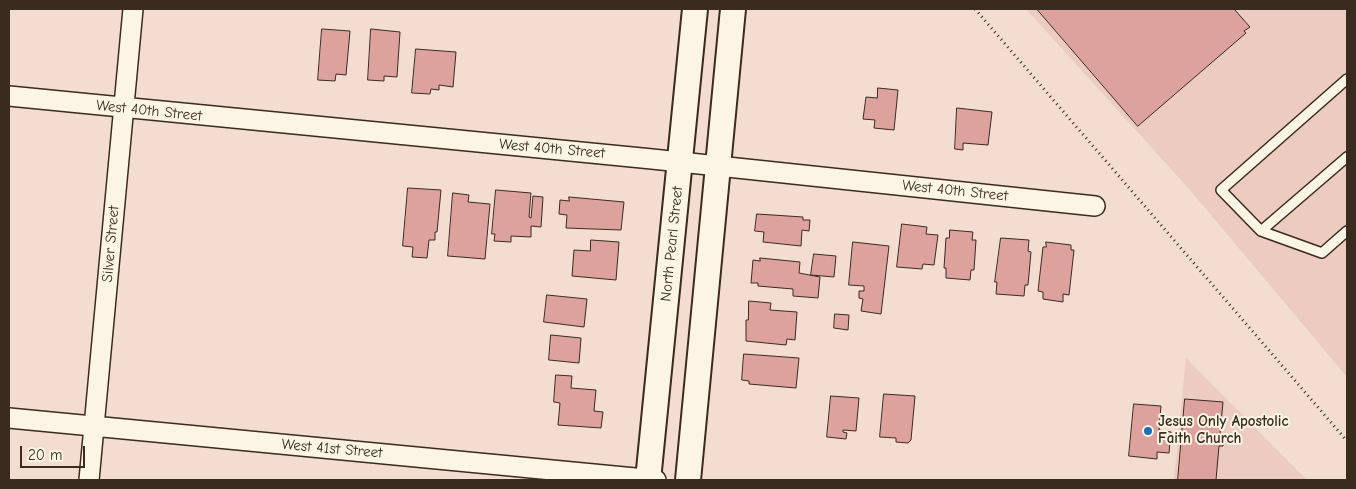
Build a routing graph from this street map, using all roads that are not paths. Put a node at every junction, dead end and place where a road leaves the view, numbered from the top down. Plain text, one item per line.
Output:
1 (133, 9) edge
2 (695, 9) edge
3 (733, 9) edge
4 (1347, 79) edge
5 (9, 96) edge
6 (124, 108) junction
7 (1347, 157) edge
8 (680, 162) junction
9 (718, 167) junction
10 (1095, 206) dead end
11 (1261, 231) junction
12 (1347, 231) edge
13 (9, 418) edge
14 (94, 426) junction
15 (89, 480) edge
16 (651, 480) edge
17 (688, 480) edge

1 - 6 street, Silver Street
2 - 8 street, North Pearl Street
3 - 9 street
4 - 11 lane
5 - 6 street, West 40th Street
6 - 8 street, West 40th Street
6 - 14 street, Silver Street
7 - 11 lane
8 - 9 street, West 40th Street
8 - 16 street, North Pearl Street
9 - 10 street, West 40th Street
9 - 17 street
11 - 12 lane
13 - 14 street, West 41st Street
14 - 15 street, Silver Street
14 - 16 street, West 41st Street

